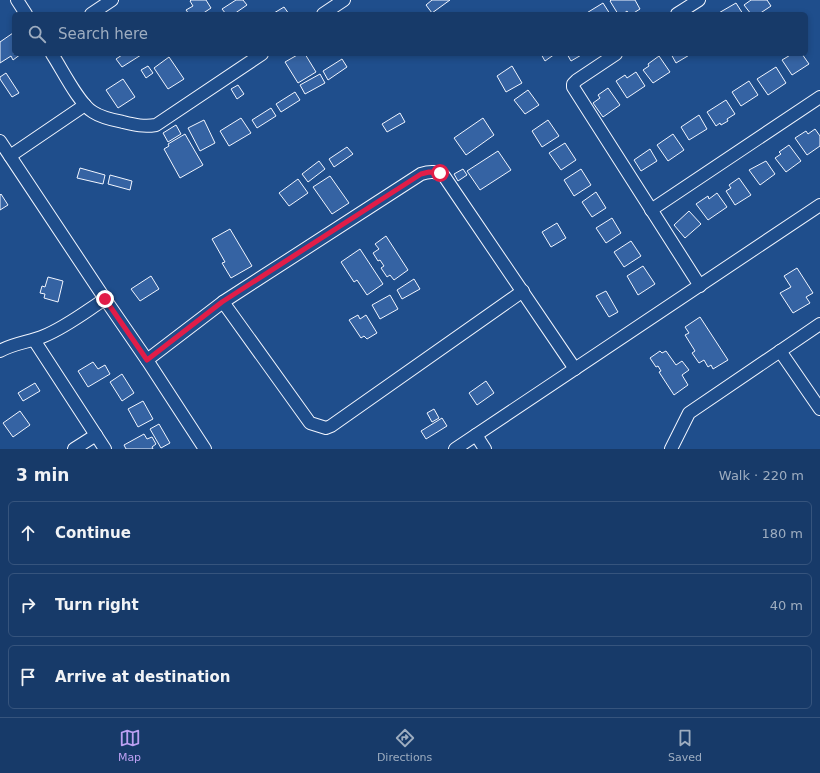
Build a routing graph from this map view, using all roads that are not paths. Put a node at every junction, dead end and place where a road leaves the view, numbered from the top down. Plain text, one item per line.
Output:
1 (17, 0) edge
2 (112, 0) edge
3 (344, 0) edge
4 (699, 0) edge
5 (25, 12) edge
6 (94, 12) edge
7 (326, 12) edge
8 (680, 12) edge
9 (53, 56) edge
10 (259, 56) edge
11 (613, 56) edge
12 (820, 97) edge
13 (85, 105) junction
14 (0, 141) edge
15 (10, 156) junction
16 (820, 205) edge
17 (651, 210) junction
18 (700, 286) junction
19 (523, 291) junction
20 (105, 299) junction
21 (222, 302) junction
22 (820, 324) edge
23 (34, 340) junction
24 (0, 351) edge
25 (780, 351) junction
26 (147, 360) junction
27 (575, 369) junction
28 (820, 409) edge
29 (96, 435) junction
30 (476, 435) junction
31 (74, 449) edge
32 (105, 449) edge
33 (205, 449) edge
34 (455, 449) edge
35 (485, 449) edge
36 (671, 449) edge

1 - 5 street
2 - 6 street
3 - 7 street
4 - 8 street
9 - 13 street
10 - 13 street
11 - 17 street
12 - 17 street
13 - 15 street
14 - 15 street
15 - 20 street
16 - 18 street
17 - 18 street
18 - 27 street
19 - 21 street
19 - 21 street
19 - 27 street
20 - 23 street
20 - 26 street
21 - 26 street
22 - 25 street
23 - 24 street
23 - 29 street
25 - 28 street
25 - 36 street
26 - 33 street
27 - 30 street
29 - 31 street
29 - 32 street
30 - 34 street
30 - 35 street

